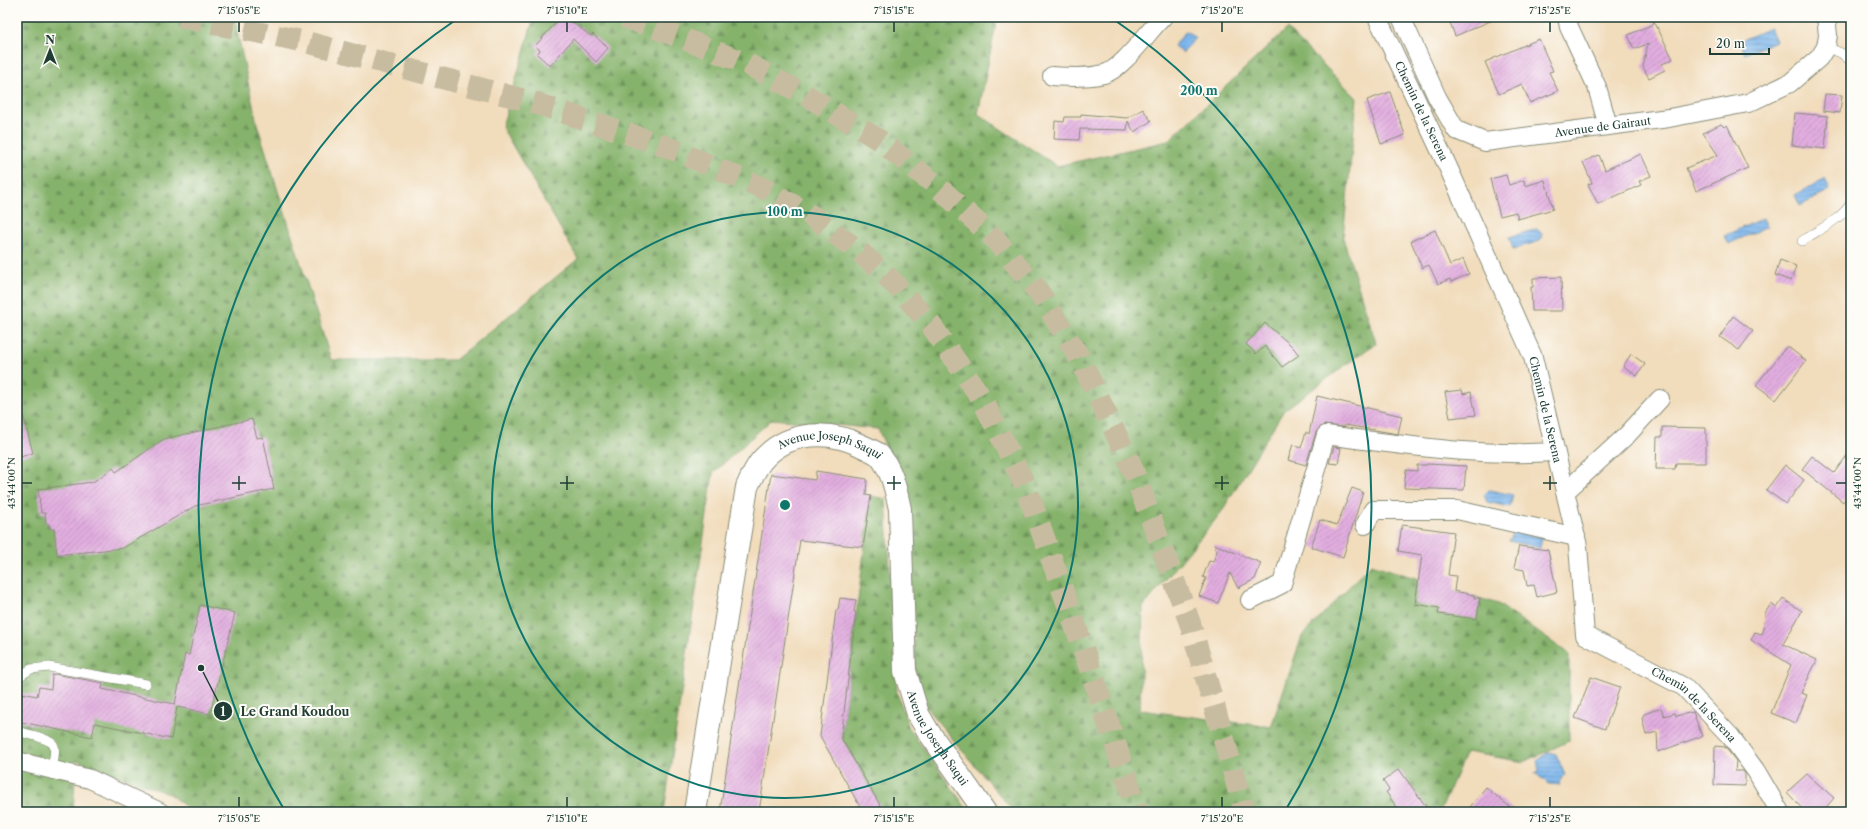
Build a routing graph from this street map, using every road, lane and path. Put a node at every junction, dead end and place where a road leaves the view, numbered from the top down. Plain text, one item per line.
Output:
1 (1163, 17) edge
2 (1377, 17) edge
3 (1401, 17) edge
4 (1567, 17) edge
5 (1826, 17) edge
6 (1826, 46) junction
7 (1851, 61) edge
8 (1052, 76) dead end
9 (1608, 126) junction
10 (1851, 203) edge
11 (1802, 241) dead end
12 (1660, 399) dead end
13 (1555, 452) junction
14 (1565, 492) junction
15 (1365, 525) dead end
16 (1576, 537) junction
17 (1250, 600) dead end
18 (17, 678) edge
19 (146, 684) dead end
20 (17, 731) edge
21 (17, 761) edge
22 (52, 768) junction
23 (160, 812) edge
24 (695, 812) edge
25 (986, 812) edge
26 (1780, 812) edge

1 - 8 street
2 - 13 street, Chemin de la Serena
3 - 9 street, Avenue de Gairaut
4 - 9 street
5 - 6 street
6 - 7 lane
6 - 9 street, Avenue de Gairaut
10 - 11 lane
12 - 14 street
13 - 14 street, Chemin de la Serena
13 - 17 street
14 - 16 street, Chemin de la Serena
15 - 16 street
16 - 26 street, Chemin de la Serena
18 - 19 lane
20 - 22 lane
21 - 22 street
22 - 23 street
24 - 25 street, Avenue Joseph Saqui

